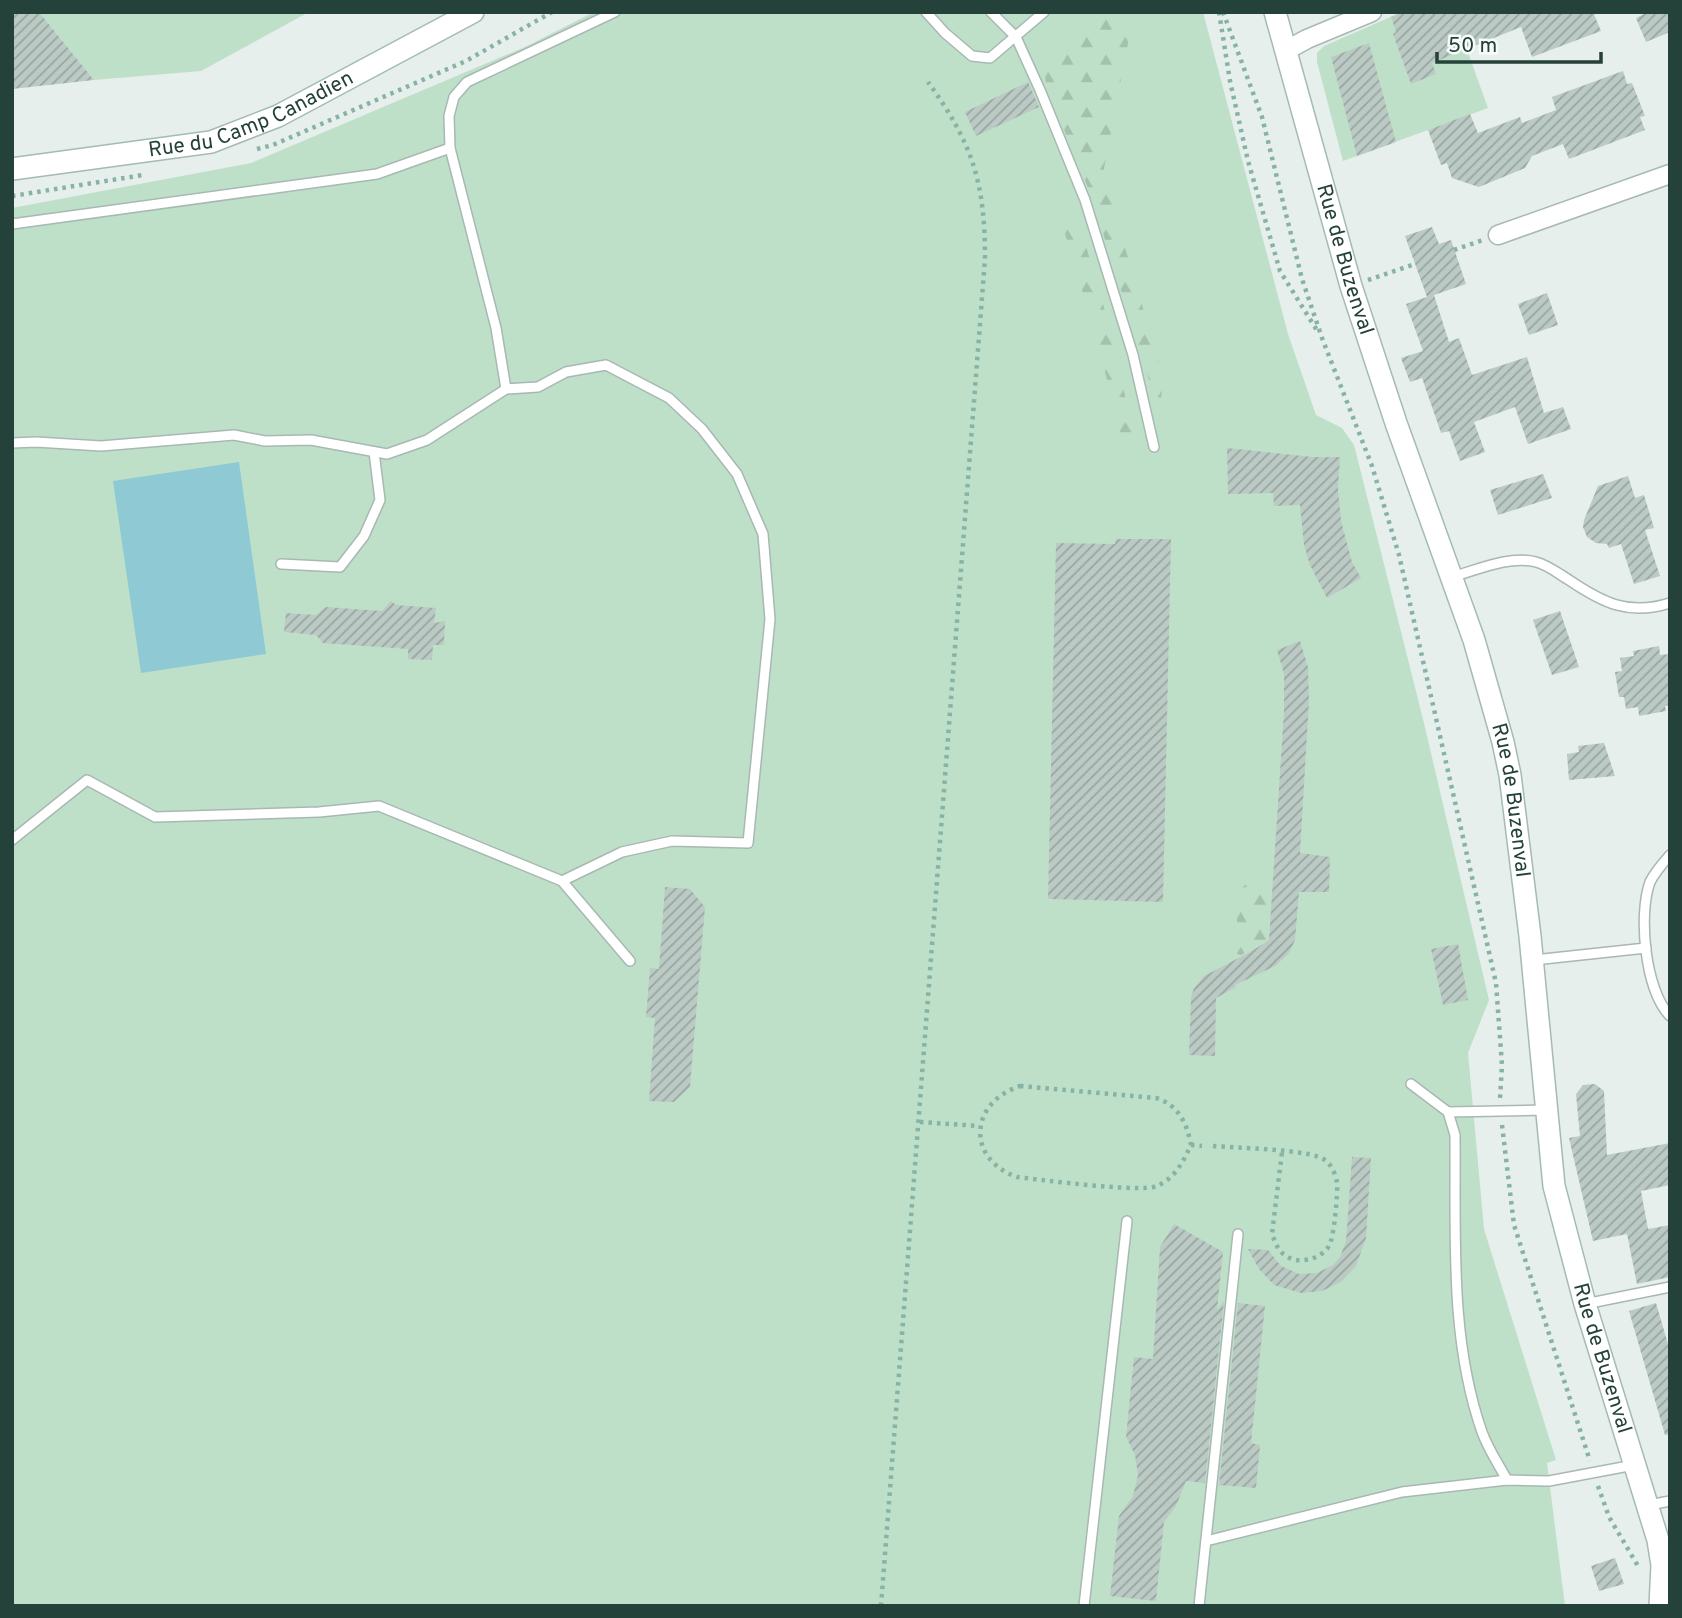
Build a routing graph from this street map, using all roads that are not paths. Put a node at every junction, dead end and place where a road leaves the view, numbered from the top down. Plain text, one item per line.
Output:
1 (473, 12) edge
2 (615, 12) edge
3 (926, 12) edge
4 (991, 12) edge
5 (1044, 12) edge
6 (1275, 12) edge
7 (1372, 12) edge
8 (1016, 37) junction
9 (1287, 50) junction
10 (450, 148) junction
11 (12, 169) edge
12 (1670, 174) edge
13 (12, 223) edge
14 (1498, 235) road end
15 (506, 389) junction
16 (12, 443) edge
17 (1154, 447) dead end
18 (374, 453) junction
19 (281, 564) dead end
20 (1451, 577) junction
21 (1670, 603) edge
22 (12, 840) edge
23 (1670, 855) edge
24 (562, 881) junction
25 (1646, 948) junction
26 (1532, 960) junction
27 (630, 961) dead end
28 (1670, 1016) edge
29 (1410, 1084) dead end
30 (1547, 1110) junction
31 (1448, 1112) junction
32 (1127, 1221) dead end
33 (1238, 1234) dead end
34 (1670, 1287) edge
35 (1585, 1304) junction
36 (1634, 1465) junction
37 (1507, 1480) junction
38 (1670, 1501) edge
39 (1647, 1505) junction
40 (1206, 1541) junction
41 (1084, 1606) edge
42 (1199, 1606) edge
43 (1660, 1606) edge

1 - 11 main road, Rue du Camp Canadien
2 - 10 lane
3 - 8 lane
4 - 8 lane
5 - 8 lane
6 - 9 main road, Rue de Buzenval
7 - 9 street
8 - 17 lane
9 - 20 main road, Rue de Buzenval
10 - 13 lane
10 - 15 lane
12 - 14 street
15 - 18 lane
15 - 24 lane
16 - 18 lane
18 - 19 lane
20 - 21 lane
20 - 26 main road, Rue de Buzenval
22 - 24 lane
23 - 25 lane
24 - 27 lane
25 - 26 lane
25 - 28 lane
26 - 30 main road, Rue de Buzenval
29 - 31 lane
30 - 31 lane
30 - 35 main road, Rue de Buzenval
31 - 37 lane
32 - 41 lane
33 - 40 lane
34 - 35 lane
35 - 36 main road, Rue de Buzenval
36 - 37 lane
36 - 39 main road, Rue de Buzenval
37 - 40 lane
38 - 39 lane
39 - 43 main road, Rue de Buzenval
40 - 42 lane

